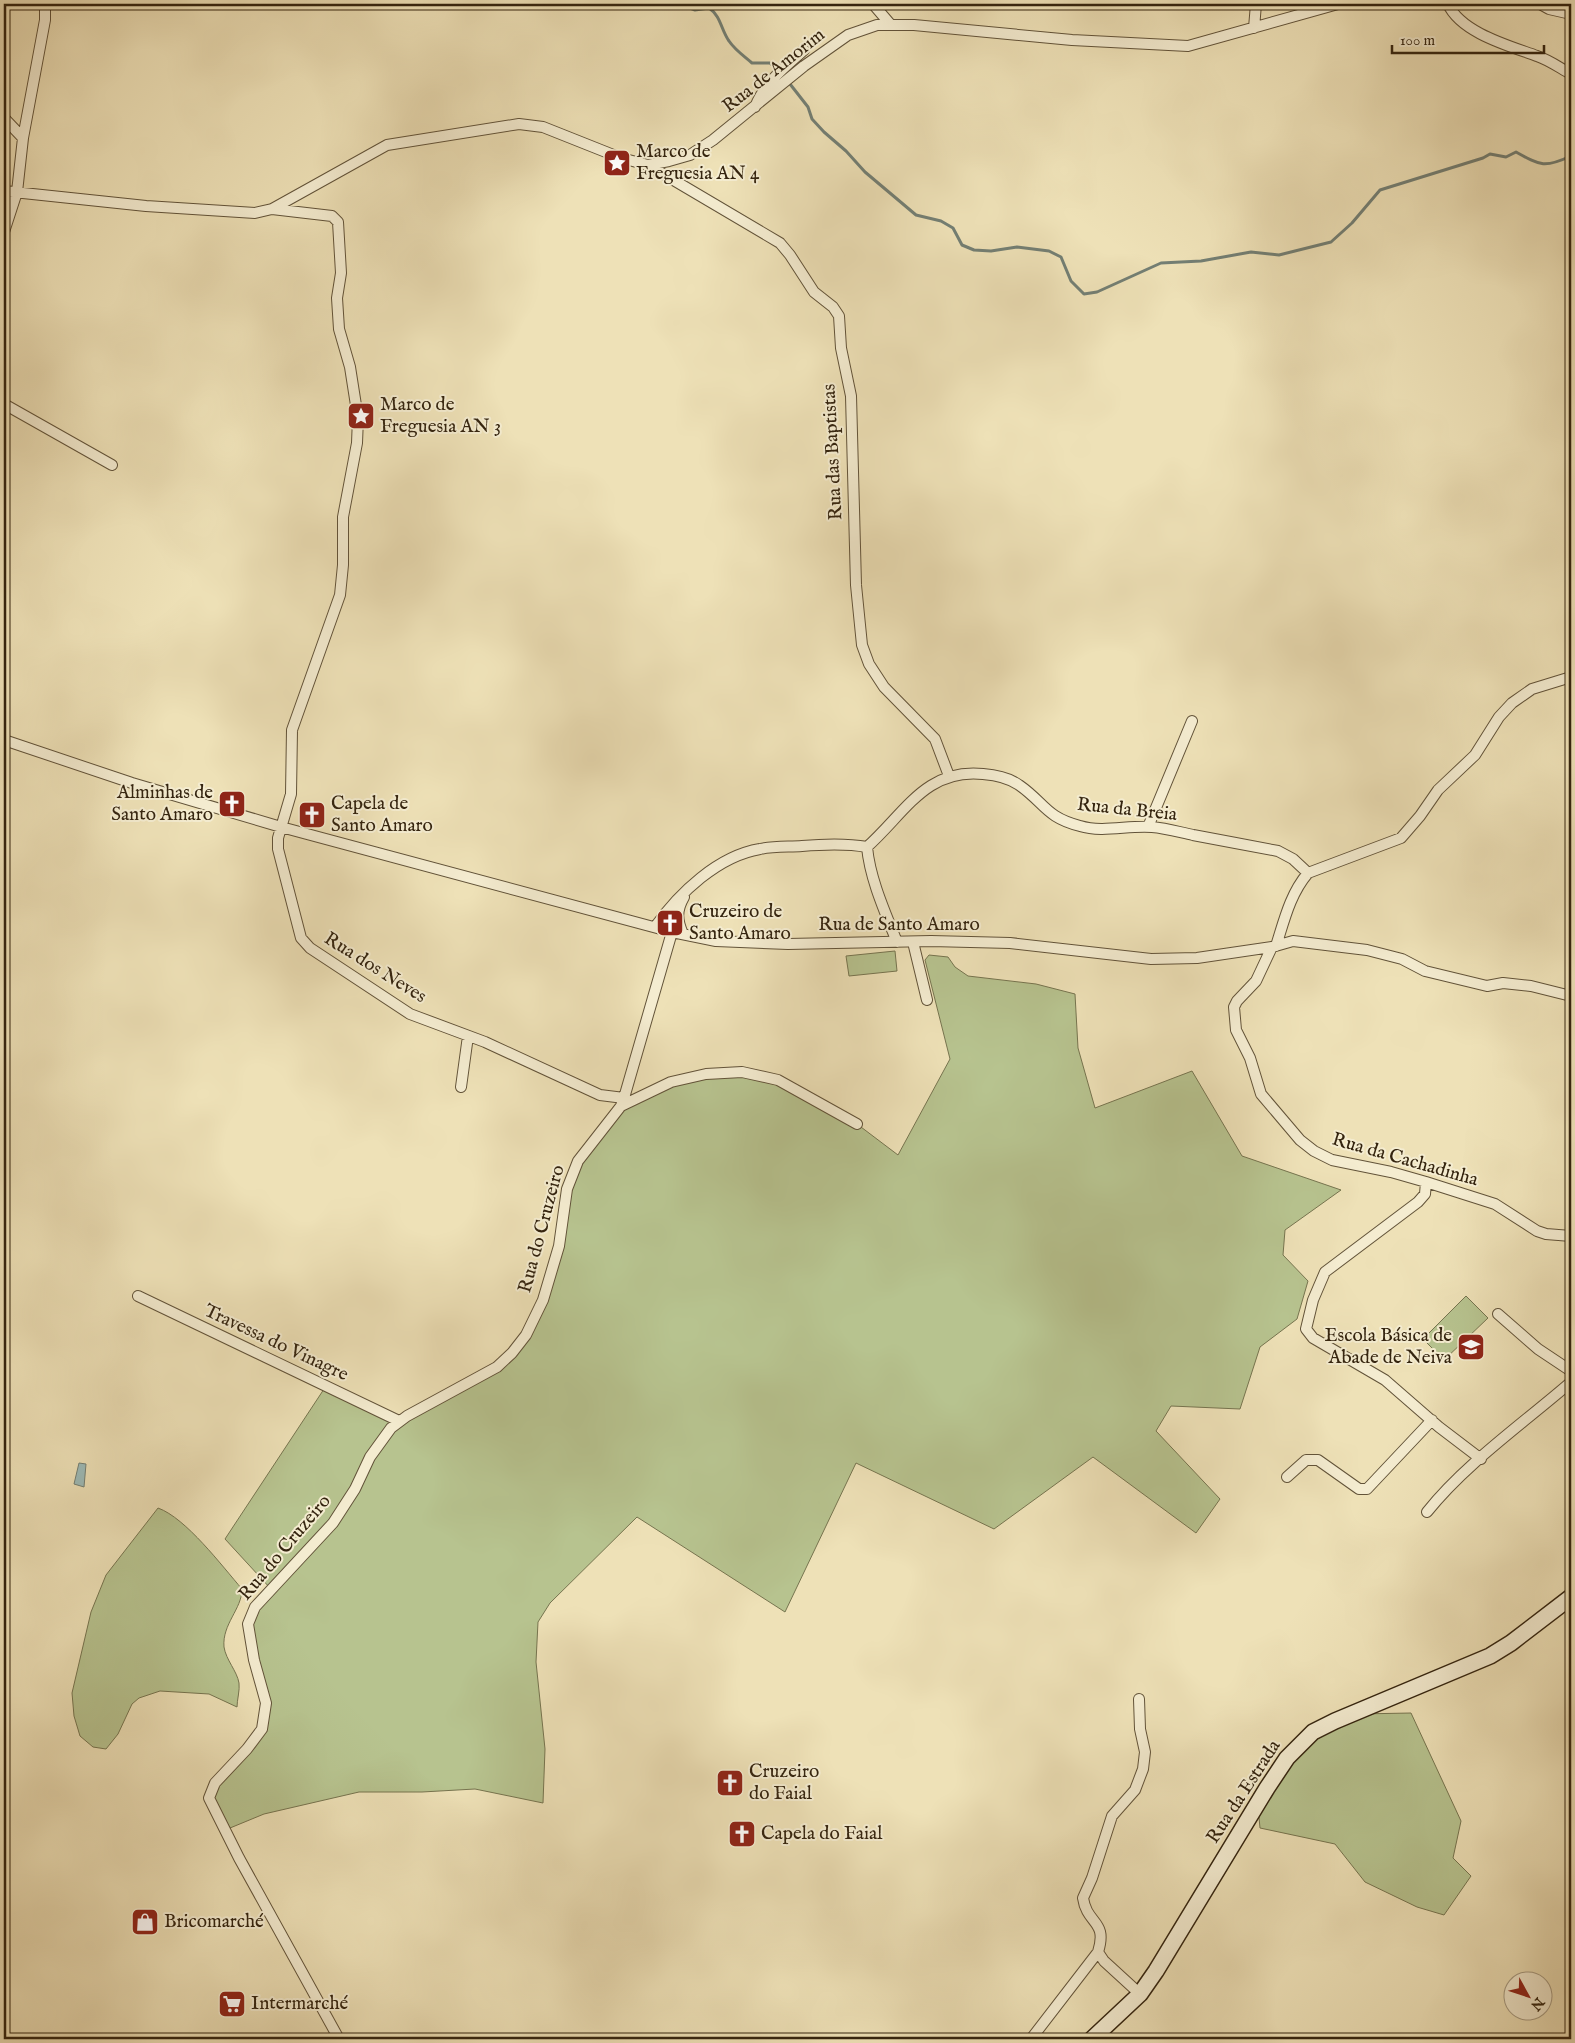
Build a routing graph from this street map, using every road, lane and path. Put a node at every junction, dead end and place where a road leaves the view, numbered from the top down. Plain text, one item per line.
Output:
1 (45, 4) edge
2 (873, 4) edge
3 (1256, 4) edge
4 (1338, 4) edge
5 (1448, 4) edge
6 (1540, 4) edge
7 (1571, 14) edge
8 (891, 25) junction
9 (1254, 28) junction
10 (804, 50) dead end
11 (1571, 74) edge
12 (755, 108) junction
13 (4, 118) edge
14 (23, 138) junction
15 (648, 165) junction
16 (4, 191) edge
17 (17, 192) junction
18 (272, 210) junction
19 (4, 232) edge
20 (4, 404) edge
21 (112, 465) dead end
22 (1571, 678) edge
23 (1192, 721) dead end
24 (4, 740) edge
25 (949, 776) junction
26 (281, 827) junction
27 (1148, 827) junction
28 (867, 847) junction
29 (1308, 873) junction
30 (688, 890) junction
31 (655, 927) junction
32 (672, 932) junction
33 (683, 934) junction
34 (897, 942) junction
35 (913, 942) junction
36 (1274, 947) junction
37 (1571, 996) edge
38 (927, 1000) dead end
39 (468, 1036) junction
40 (460, 1086) dead end
41 (622, 1102) junction
42 (857, 1124) dead end
43 (1426, 1182) junction
44 (1571, 1236) edge
45 (138, 1296) dead end
46 (1498, 1314) dead end
47 (1571, 1371) edge
48 (1571, 1382) edge
49 (1432, 1420) junction
50 (399, 1421) junction
51 (1481, 1459) junction
52 (1287, 1477) dead end
53 (1427, 1512) dead end
54 (1571, 1597) edge
55 (1139, 1700) dead end
56 (1098, 1952) junction
57 (1140, 1994) junction
58 (339, 2039) edge
59 (1031, 2039) edge
60 (1092, 2039) edge

1 - 14 street
2 - 8 street
3 - 9 street
4 - 9 street, Rua de Amorim
5 - 11 street
6 - 7 street
8 - 9 street, Rua de Amorim
8 - 12 street, Rua de Amorim
10 - 12 street
12 - 15 street, Rua de Amorim
13 - 14 street
14 - 17 street
15 - 18 street, Rua de Amorim
15 - 25 street, Rua das Baptistas
16 - 17 street
17 - 18 street
17 - 19 street
18 - 26 street, Rua dos Neves
20 - 21 street
22 - 29 street
23 - 27 street
24 - 26 street, Rua de Santo Amaro
25 - 27 street, Rua da Breia
25 - 28 street, Rua da Breia
26 - 31 street, Rua de Santo Amaro
26 - 39 street, Rua dos Neves
27 - 29 street, Rua da Breia
28 - 30 street
28 - 34 street
29 - 36 street, Rua da Cachadinha
30 - 31 street
30 - 33 street
31 - 32 street, Rua de Santo Amaro
32 - 33 street, Rua de Santo Amaro
32 - 41 street, Rua do Cruzeiro
33 - 34 street, Rua de Santo Amaro
34 - 35 street, Rua de Santo Amaro
35 - 36 street, Rua de Santo Amaro
35 - 38 street
36 - 37 street, Rua de Santo Amaro
36 - 43 street, Rua da Cachadinha
39 - 40 street
39 - 41 street, Rua dos Neves
41 - 42 street
41 - 50 street, Rua do Cruzeiro
43 - 44 street, Rua da Cachadinha
43 - 49 street
45 - 50 street, Travessa do Vinagre
46 - 47 street
48 - 51 street
49 - 51 street
49 - 52 street
50 - 58 street, Rua do Cruzeiro
51 - 53 street
54 - 57 main road, Rua da Estrada
55 - 56 street
56 - 57 street
56 - 59 street
57 - 60 main road, Rua da Estrada

